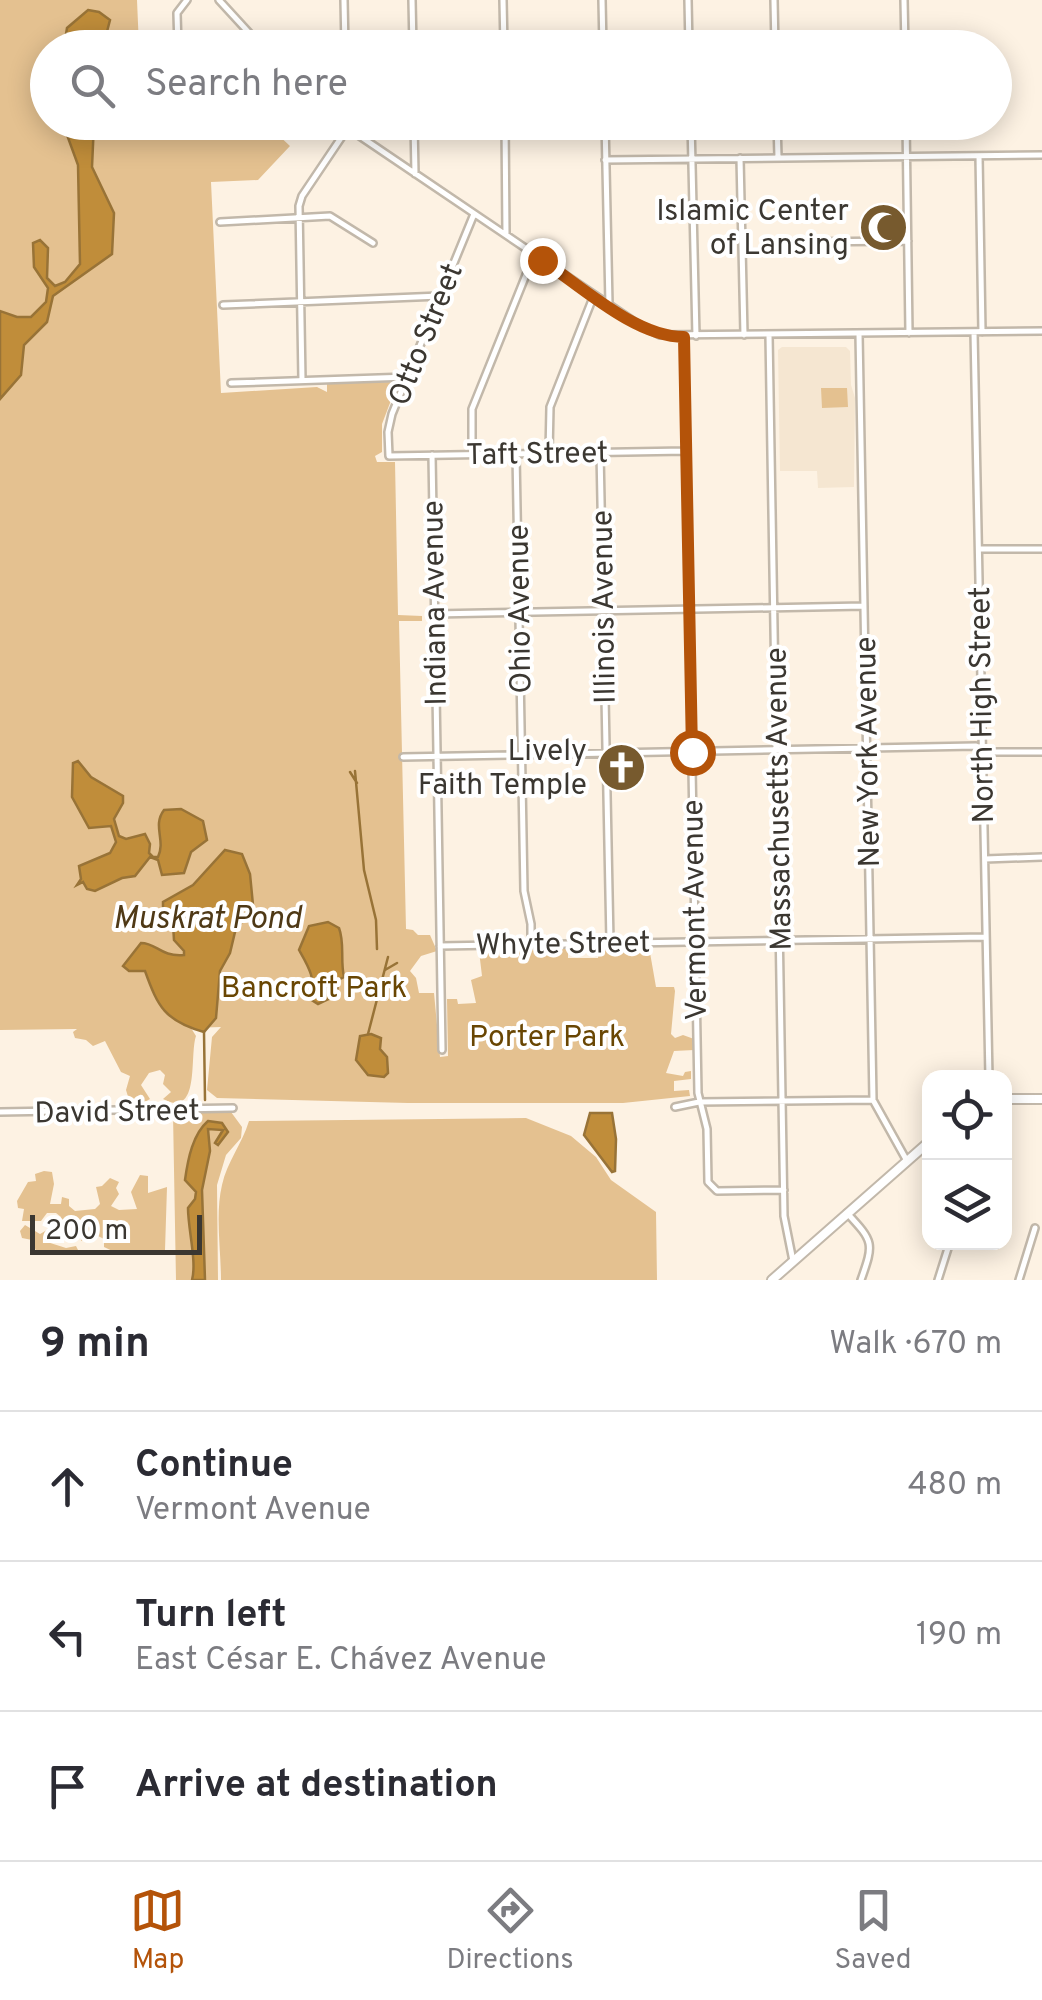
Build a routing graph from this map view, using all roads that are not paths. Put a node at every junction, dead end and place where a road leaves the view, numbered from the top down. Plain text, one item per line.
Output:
1 (187, 0) edge
2 (219, 0) edge
3 (344, 0) edge
4 (412, 0) edge
5 (503, 0) edge
6 (602, 0) edge
7 (688, 0) edge
8 (774, 0) edge
9 (904, 0) edge
10 (178, 30) edge
11 (247, 30) edge
12 (345, 30) edge
13 (413, 30) edge
14 (504, 30) edge
15 (603, 30) edge
16 (689, 30) edge
17 (775, 30) edge
18 (905, 30) edge
19 (335, 140) edge
20 (367, 140) edge
21 (414, 140) edge
22 (504, 140) edge
23 (604, 140) edge
24 (692, 140) edge
25 (778, 140) edge
26 (906, 140) edge
27 (1042, 155) edge
28 (906, 156) junction
29 (980, 156) junction
30 (692, 158) junction
31 (740, 158) junction
32 (778, 158) junction
33 (605, 160) junction
34 (415, 174) junction
35 (474, 214) junction
36 (299, 218) junction
37 (220, 222) dead end
38 (506, 236) junction
39 (908, 241) junction
40 (793, 242) dead end
41 (373, 243) dead end
42 (534, 254) junction
43 (594, 295) junction
44 (440, 296) junction
45 (301, 300) junction
46 (224, 305) dead end
47 (609, 305) junction
48 (1042, 331) edge
49 (978, 332) junction
50 (858, 334) junction
51 (908, 334) junction
52 (769, 335) junction
53 (696, 336) junction
54 (744, 336) junction
55 (684, 337) junction
56 (408, 377) junction
57 (302, 380) junction
58 (232, 383) dead end
59 (686, 450) junction
60 (600, 452) junction
61 (549, 453) junction
62 (472, 454) junction
63 (516, 454) junction
64 (389, 456) joint
65 (432, 456) junction
66 (1042, 548) edge
67 (978, 549) junction
68 (864, 606) junction
69 (774, 608) junction
70 (689, 609) junction
71 (603, 611) junction
72 (519, 613) junction
73 (434, 614) junction
74 (867, 748) junction
75 (778, 750) junction
76 (982, 750) junction
77 (692, 752) junction
78 (1042, 752) edge
79 (606, 754) junction
80 (522, 755) junction
81 (403, 757) dead end
82 (436, 757) junction
83 (1042, 857) edge
84 (984, 858) junction
85 (985, 937) junction
86 (870, 939) junction
87 (781, 940) junction
88 (695, 941) junction
89 (610, 942) junction
90 (532, 944) junction
91 (440, 946) junction
92 (442, 1050) dead end
93 (989, 1070) edge
94 (1042, 1098) edge
95 (1012, 1099) edge
96 (873, 1100) junction
97 (699, 1102) junction
98 (784, 1102) junction
99 (674, 1107) dead end
100 (233, 1108) dead end
101 (0, 1112) edge
102 (922, 1148) edge
103 (907, 1160) junction
104 (784, 1190) junction
105 (847, 1213) junction
106 (1035, 1228) dead end
107 (947, 1250) edge
108 (794, 1261) junction
109 (772, 1280) edge
110 (861, 1280) edge
111 (938, 1280) edge
112 (1018, 1280) edge

1 - 10 street
2 - 11 street
3 - 12 street
4 - 13 street
5 - 14 street
6 - 15 street
7 - 16 street
8 - 17 street
9 - 18 street
19 - 36 street
20 - 34 street
21 - 34 street
22 - 38 street
23 - 33 street
24 - 30 street
25 - 32 street
26 - 28 street
27 - 29 street
28 - 29 street
28 - 32 street
28 - 39 street
29 - 49 street, North High Street
30 - 31 street
30 - 33 street
30 - 53 street
31 - 32 street
31 - 54 street
33 - 47 street
34 - 35 street
35 - 38 street
35 - 44 street, Otto Street
36 - 37 street
36 - 41 street
36 - 45 street
38 - 42 street
39 - 40 street
39 - 51 street
42 - 43 street
42 - 62 street
43 - 47 street
43 - 61 street
44 - 45 street
44 - 56 street, Otto Street
45 - 46 street
45 - 57 street
47 - 55 street
48 - 49 street
49 - 51 street
49 - 67 street, North High Street
50 - 51 street
50 - 52 street
50 - 68 street, New York Avenue
52 - 54 street
52 - 69 street, Massachusetts Avenue
53 - 54 street
53 - 55 street
55 - 59 street, Vermont Avenue
56 - 57 street
56 - 64 street, Otto Street
57 - 58 street
59 - 60 street, Taft Street
59 - 70 street, Vermont Avenue
60 - 61 street, Taft Street
60 - 71 street, Illinois Avenue
61 - 63 street, Taft Street
62 - 63 street, Taft Street
62 - 65 street, Taft Street
63 - 72 street, Ohio Avenue
64 - 65 street, Taft Street
65 - 73 street, Indiana Avenue
66 - 67 street
67 - 76 street, North High Street
68 - 69 street
68 - 74 street, New York Avenue
69 - 70 street
69 - 75 street, Massachusetts Avenue
70 - 71 street
70 - 77 street, Vermont Avenue
71 - 72 street
71 - 79 street, Illinois Avenue
72 - 73 street
72 - 80 street, Ohio Avenue
73 - 82 street, Indiana Avenue
74 - 75 street
74 - 76 street
74 - 86 street, New York Avenue
75 - 77 street
75 - 87 street, Massachusetts Avenue
76 - 78 street
76 - 84 street, North High Street
77 - 79 street
77 - 88 street, Vermont Avenue
79 - 80 street
79 - 89 street, Illinois Avenue
80 - 82 street
80 - 90 street, Ohio Avenue
81 - 82 street
82 - 91 street, Indiana Avenue
83 - 84 street
84 - 85 street, North High Street
85 - 86 street, Whyte Street
85 - 93 street, North High Street
86 - 87 street, Whyte Street
86 - 96 street, New York Avenue
87 - 88 street, Whyte Street
87 - 98 street, Massachusetts Avenue
88 - 89 street, Whyte Street
88 - 97 street, Vermont Avenue
89 - 90 street, Whyte Street
90 - 91 street, Whyte Street
91 - 92 street, Indiana Avenue
94 - 95 main road
96 - 98 street
96 - 103 street, New York Avenue
97 - 98 street
97 - 99 street
97 - 104 street, Vermont Avenue
98 - 104 street, Massachusetts Avenue
100 - 101 street, David Street
102 - 103 main road
103 - 105 main road
104 - 108 street, Massachusetts Avenue
105 - 108 main road
105 - 110 street
106 - 112 street
107 - 111 street
108 - 109 main road

